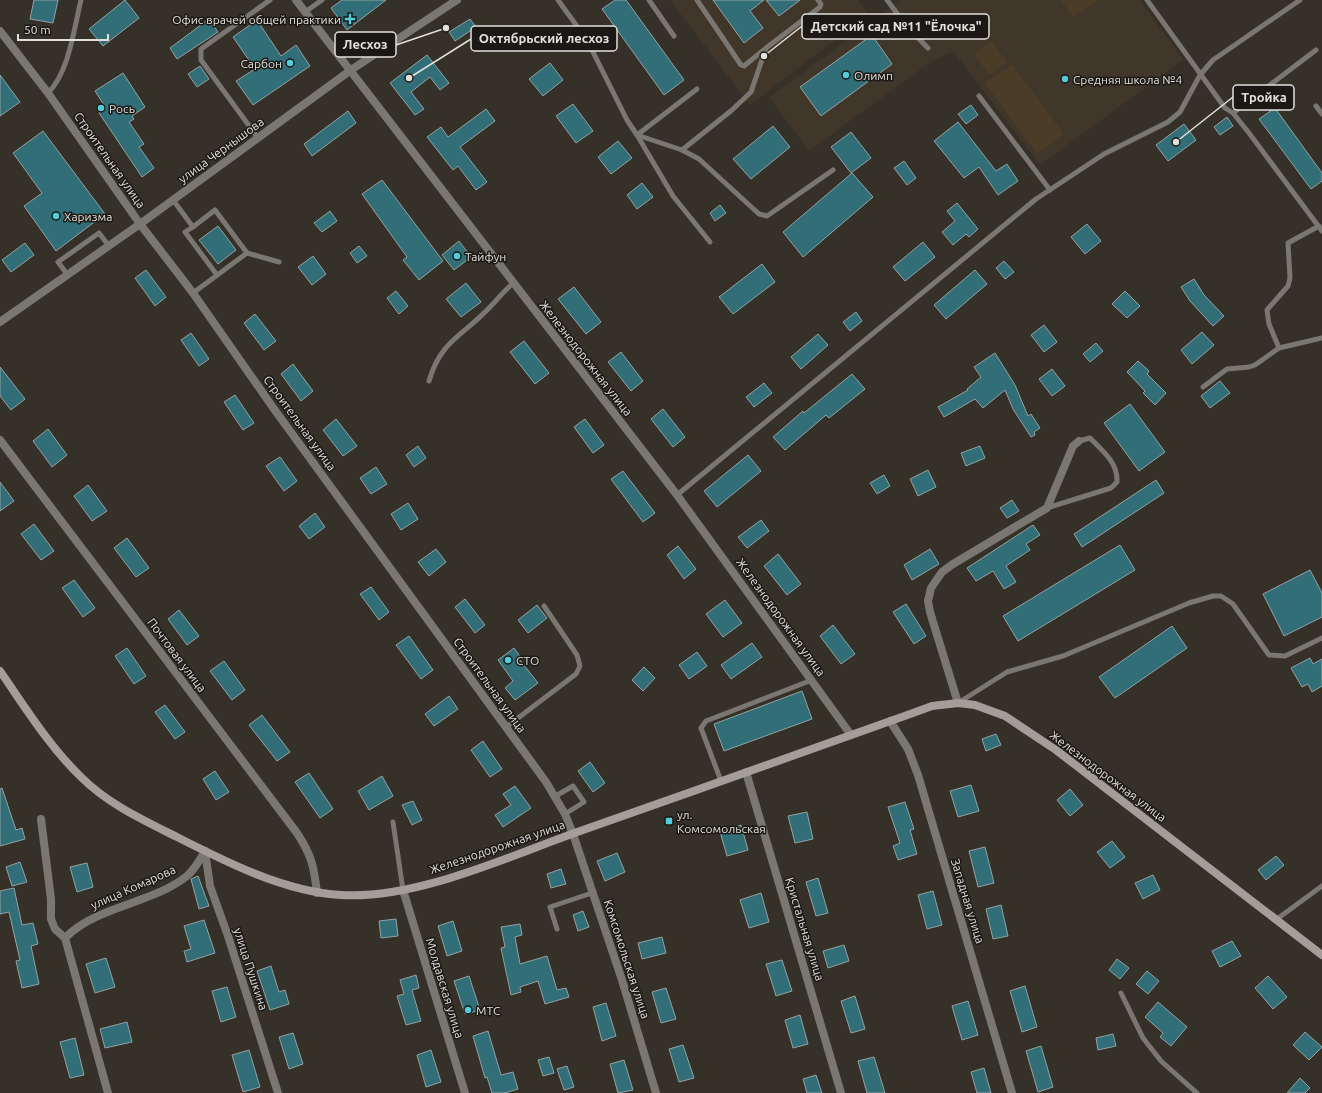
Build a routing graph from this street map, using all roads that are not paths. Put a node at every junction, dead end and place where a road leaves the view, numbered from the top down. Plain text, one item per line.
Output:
1 (81, 0) edge
2 (270, 0) edge
3 (296, 0) edge
4 (322, 0) edge
5 (457, 0) edge
6 (558, 0) edge
7 (649, 0) edge
8 (697, 0) edge
9 (818, 0) edge
10 (887, 0) edge
11 (1147, 0) edge
12 (1300, 0) edge
13 (305, 12) junction
14 (0, 31) edge
15 (674, 36) dead end
16 (766, 48) junction
17 (928, 48) dead end
18 (1316, 50) dead end
19 (351, 70) junction
20 (1200, 75) junction
21 (697, 89) dead end
22 (48, 93) junction
23 (979, 96) dead end
24 (1316, 106) dead end
25 (1233, 113) junction
26 (1322, 114) edge
27 (637, 135) junction
28 (258, 138) junction
29 (682, 150) junction
30 (833, 170) dead end
31 (1050, 190) junction
32 (173, 200) junction
33 (140, 224) junction
34 (193, 227) junction
35 (1320, 229) edge
36 (710, 242) dead end
37 (109, 246) junction
38 (247, 252) junction
39 (279, 262) dead end
40 (67, 274) junction
41 (218, 275) junction
42 (514, 283) junction
43 (193, 293) junction
44 (0, 322) edge
45 (1322, 338) edge
46 (1279, 348) junction
47 (429, 381) dead end
48 (1203, 387) dead end
49 (0, 440) edge
50 (1079, 440) joint
51 (677, 495) junction
52 (1047, 508) junction
53 (544, 606) dead end
54 (1322, 638) edge
55 (0, 671) edge
56 (812, 680) junction
57 (958, 703) junction
58 (890, 721) junction
59 (506, 728) junction
60 (851, 735) junction
61 (746, 772) junction
62 (721, 781) junction
63 (554, 797) junction
64 (565, 814) junction
65 (41, 819) dead end
66 (393, 822) dead end
67 (573, 834) junction
68 (205, 851) junction
69 (1322, 886) edge
70 (403, 890) junction
71 (317, 893) junction
72 (592, 893) junction
73 (1277, 919) junction
74 (557, 929) dead end
75 (65, 938) junction
76 (1322, 955) edge
77 (1121, 993) dead end
78 (108, 1093) edge
79 (278, 1093) edge
80 (465, 1093) edge
81 (656, 1093) edge
82 (841, 1093) edge
83 (1012, 1093) edge
84 (1197, 1093) edge

1 - 22 lane
2 - 28 lane
3 - 13 street, Железнодорожная улица
4 - 13 lane
5 - 19 street, улица Чернышова
6 - 27 lane
7 - 15 lane
8 - 16 lane
9 - 16 lane
10 - 17 lane
11 - 20 lane
12 - 20 lane
13 - 19 street, Железнодорожная улица
14 - 22 street, Строительная улица
16 - 29 lane
18 - 25 lane
19 - 28 street, улица Чернышова
19 - 42 street, Железнодорожная улица
20 - 25 lane
20 - 31 lane
21 - 27 lane
22 - 33 street, Строительная улица
23 - 31 lane
24 - 26 lane
25 - 35 lane
27 - 29 lane
27 - 36 lane
28 - 32 street, улица Чернышова
29 - 30 lane
31 - 51 lane
32 - 33 street, улица Чернышова
32 - 34 lane
33 - 37 street, улица Чернышова
33 - 43 street, Строительная улица
34 - 38 lane
34 - 41 lane
35 - 46 lane
37 - 40 street, улица Чернышова
37 - 40 lane
38 - 39 lane
38 - 41 lane
40 - 44 street, улица Чернышова
41 - 43 lane
42 - 47 lane
42 - 51 street, Железнодорожная улица
43 - 59 street, Строительная улица
45 - 46 lane
46 - 48 lane
49 - 71 street, Почтовая улица
50 - 52 street
50 - 52 lane
51 - 56 street, Железнодорожная улица
52 - 57 street
53 - 59 lane
54 - 57 lane
55 - 68 main road, Железнодорожная улица
56 - 60 street, Железнодорожная улица
56 - 62 lane
57 - 58 main road, Железнодорожная улица
57 - 73 main road, Железнодорожная улица
58 - 60 main road, Железнодорожная улица
58 - 83 street, Западная улица
59 - 63 street, Строительная улица
60 - 61 main road, Железнодорожная улица
61 - 62 main road, Железнодорожная улица
61 - 82 street, Кристальная улица
62 - 67 main road, Железнодорожная улица
63 - 64 street, Строительная улица
63 - 64 lane
64 - 67 street, Строительная улица
65 - 75 street
66 - 70 lane
67 - 70 main road, Железнодорожная улица
67 - 72 street, Комсомольская улица
68 - 71 main road, Железнодорожная улица
68 - 75 street, улица Комарова
68 - 79 street, улица Пушкина
69 - 73 lane
70 - 71 main road, Железнодорожная улица
70 - 80 street, Молдавская улица
72 - 74 lane
72 - 81 street, Комсомольская улица
73 - 76 main road, Железнодорожная улица
75 - 78 street
77 - 84 lane

